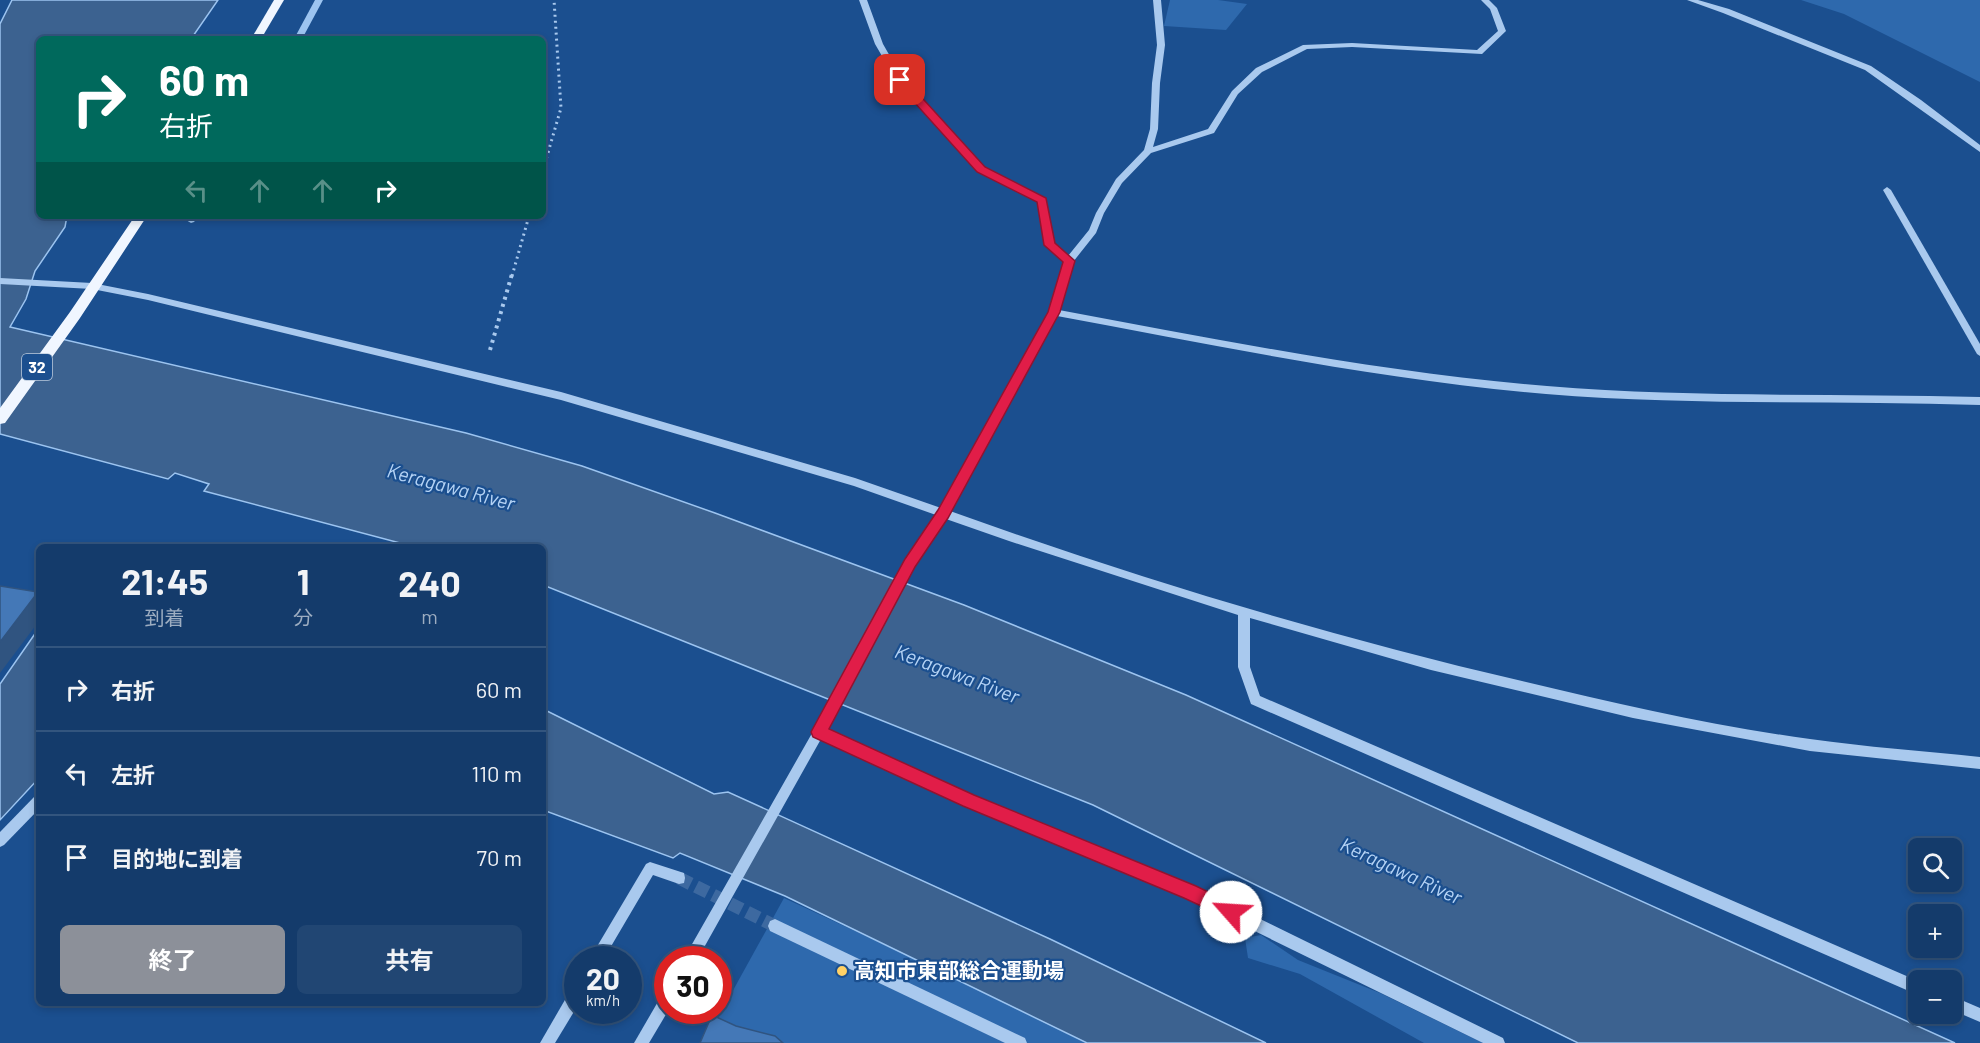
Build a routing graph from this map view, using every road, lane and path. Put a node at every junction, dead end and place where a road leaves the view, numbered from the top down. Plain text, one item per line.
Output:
1 (279, 0) edge
2 (554, 0) edge
3 (863, 0) edge
4 (1157, 0) edge
5 (1485, 0) edge
6 (1691, 0) edge
7 (258, 36) edge
8 (1980, 149) edge
9 (1148, 151) junction
10 (546, 160) edge
11 (1887, 190) dead end
12 (139, 219) edge
13 (529, 219) edge
14 (1069, 261) junction
15 (0, 281) edge
16 (93, 286) junction
17 (1054, 312) junction
18 (490, 350) dead end
19 (1980, 352) edge
20 (1980, 401) edge
21 (0, 419) edge
22 (943, 514) junction
23 (1244, 612) junction
24 (819, 732) junction
25 (1980, 763) edge
26 (36, 803) edge
27 (0, 841) edge
28 (679, 878) tunnel mouth
29 (775, 926) tunnel mouth
30 (604, 946) edge
31 (698, 946) edge
32 (1908, 984) edge
33 (1962, 1007) edge
34 (564, 1014) edge
35 (1980, 1015) edge
36 (654, 1021) edge
37 (547, 1043) edge
38 (641, 1043) edge
39 (1020, 1043) edge
40 (1498, 1043) edge

1 - 7 main road
2 - 10 path
3 - 14 street
4 - 9 street
5 - 9 street
6 - 8 street
9 - 14 street
11 - 19 street
12 - 16 main road, 32
13 - 18 path
14 - 17 street
15 - 16 street
16 - 21 main road, 32
16 - 22 street
17 - 20 street
17 - 22 street
22 - 23 street
22 - 24 street
23 - 25 street
23 - 32 street
24 - 31 street
24 - 40 street
26 - 27 street
28 - 30 street
29 - 39 street
33 - 35 street
34 - 37 street
36 - 38 street

